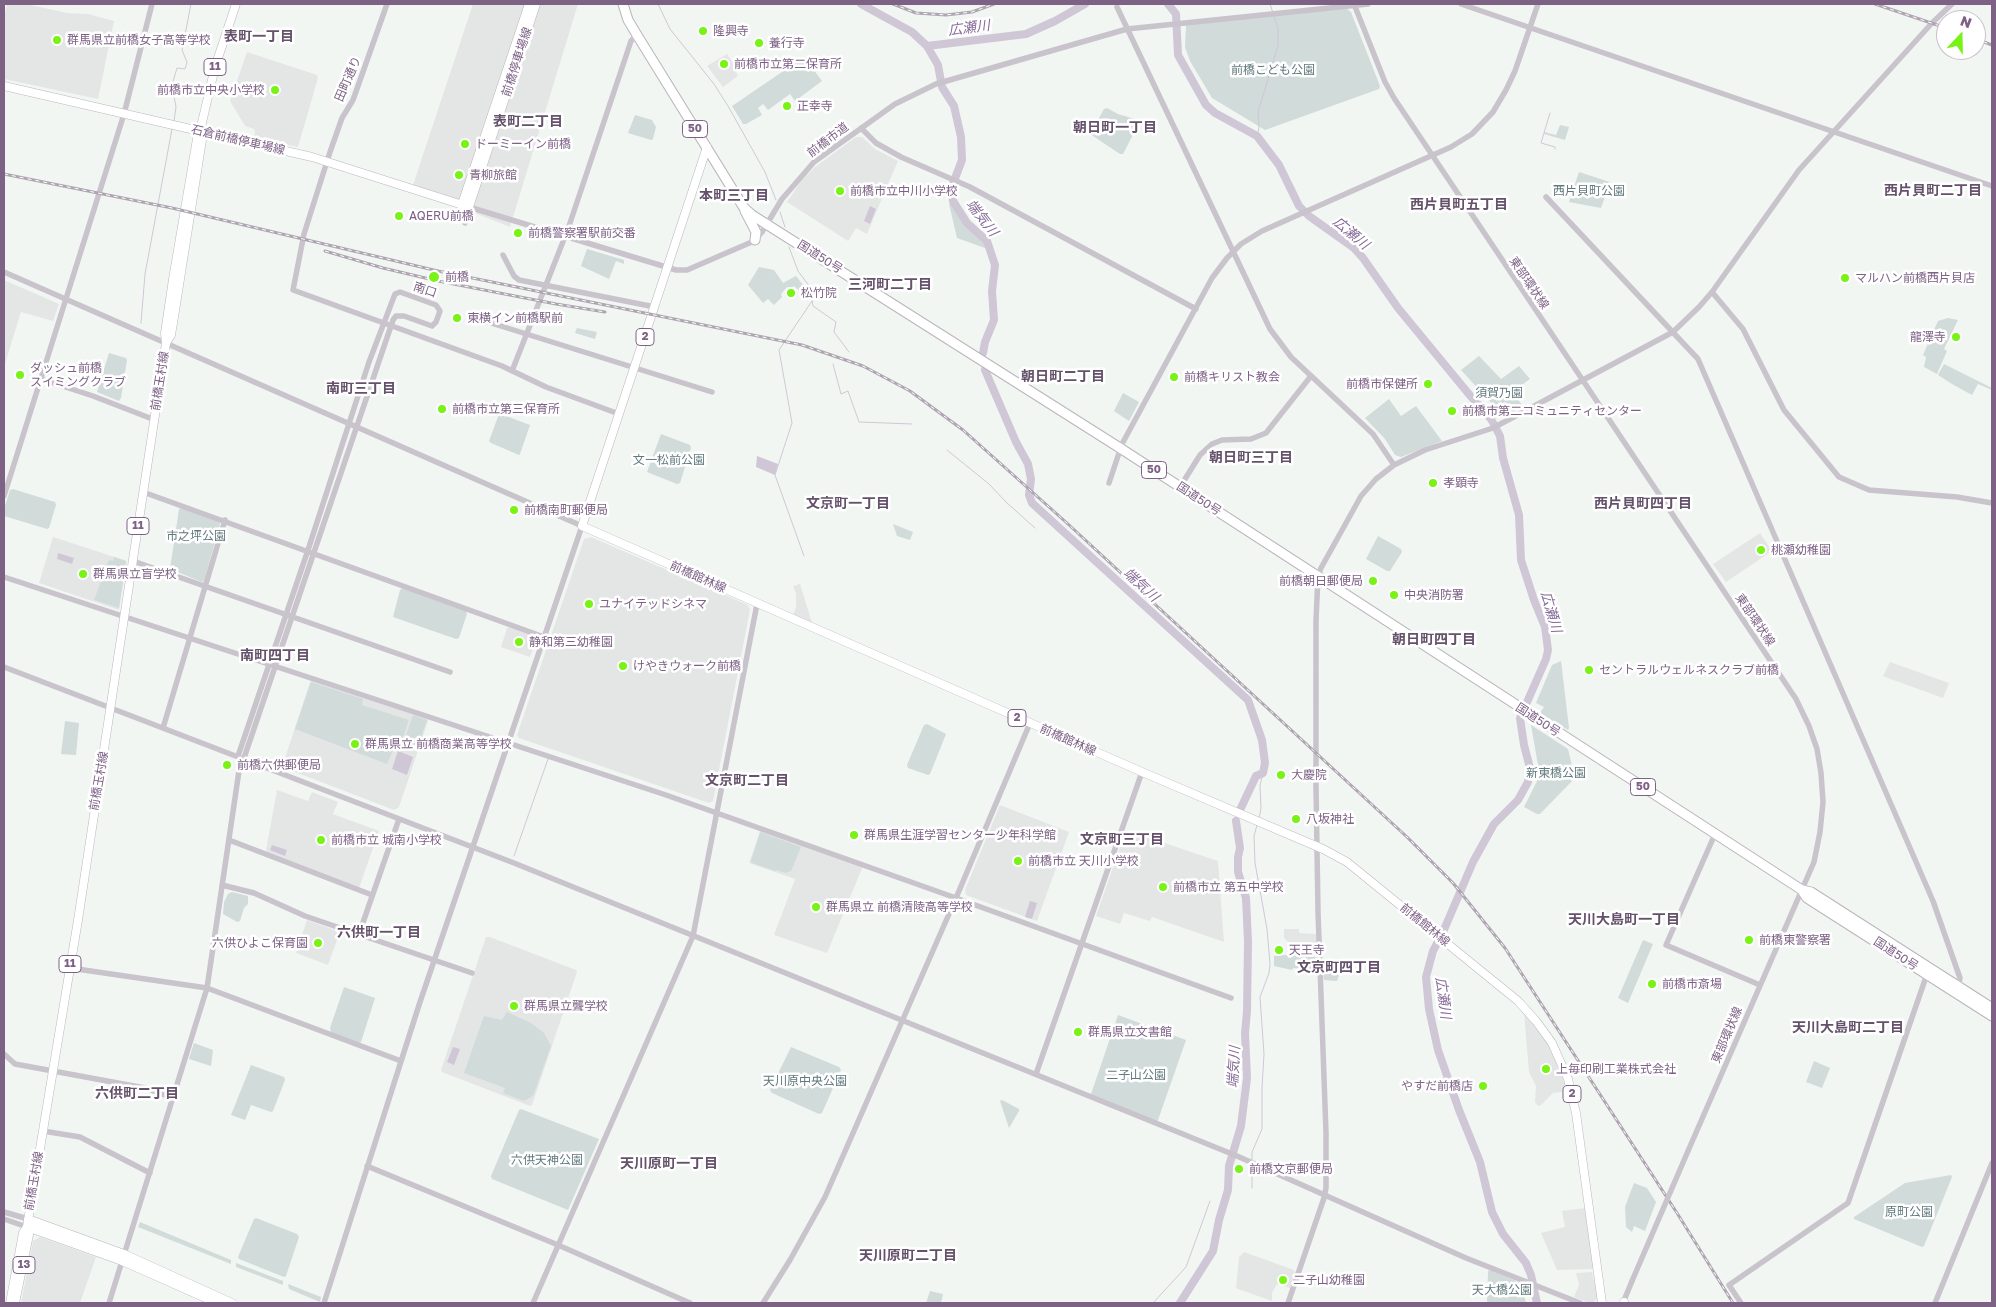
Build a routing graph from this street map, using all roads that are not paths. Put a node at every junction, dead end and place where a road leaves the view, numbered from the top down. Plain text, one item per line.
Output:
1 (152, 4) edge
2 (236, 4) edge
3 (387, 4) edge
4 (529, 4) edge
5 (536, 4) edge
6 (623, 4) edge
7 (1368, 4) edge
8 (1461, 4) edge
9 (1538, 4) edge
10 (1952, 4) edge
11 (1355, 5) edge
12 (1117, 7) dead end
13 (1530, 28) junction
14 (1127, 29) junction
15 (637, 35) junction
16 (4, 86) edge
17 (124, 114) junction
18 (861, 128) junction
19 (200, 131) junction
20 (1834, 131) junction
21 (707, 148) junction
22 (1431, 155) junction
23 (327, 162) junction
24 (1992, 186) edge
25 (1546, 197) dead end
26 (466, 205) junction
27 (744, 208) junction
28 (465, 223) dead end
29 (767, 224) junction
30 (564, 236) junction
31 (755, 240) junction
32 (1232, 252) junction
33 (503, 255) dead end
34 (668, 267) junction
35 (4, 272) edge
36 (544, 286) junction
37 (1712, 292) junction
38 (66, 299) junction
39 (655, 307) junction
40 (1196, 309) junction
41 (488, 322) dead end
42 (384, 323) junction
43 (391, 326) junction
44 (1673, 332) junction
45 (527, 334) junction
46 (166, 343) junction
47 (635, 367) junction
48 (512, 371) junction
49 (1311, 376) junction
50 (41, 379) junction
51 (1583, 380) junction
52 (712, 392) dead end
53 (619, 414) junction
54 (154, 420) junction
55 (349, 423) junction
56 (356, 426) junction
57 (1120, 448) junction
58 (1394, 464) junction
59 (1109, 483) dead end
60 (1180, 487) junction
61 (143, 492) junction
62 (4, 496) edge
63 (1992, 503) edge
64 (224, 520) junction
65 (582, 526) junction
66 (311, 551) junction
67 (133, 561) junction
68 (1318, 576) junction
69 (4, 577) edge
70 (206, 586) junction
71 (757, 604) junction
72 (124, 616) junction
73 (289, 616) junction
74 (544, 637) junction
75 (191, 638) junction
76 (272, 665) junction
77 (4, 667) edge
78 (450, 672) dead end
79 (110, 709) junction
80 (1030, 723) junction
81 (163, 728) junction
82 (509, 743) junction
83 (241, 760) junction
84 (1142, 772) junction
85 (717, 813) junction
86 (399, 819) junction
87 (1715, 834) junction
88 (229, 840) junction
89 (1318, 847) junction
90 (473, 848) junction
91 (222, 885) junction
92 (1802, 890) junction
93 (372, 895) junction
94 (956, 898) junction
95 (359, 934) junction
96 (693, 936) junction
97 (1082, 944) junction
98 (434, 960) junction
99 (70, 968) junction
100 (472, 973) dead end
101 (1927, 974) junction
102 (1760, 985) junction
103 (207, 988) junction
104 (1957, 989) junction
105 (1231, 998) dead end
106 (1992, 1008) edge
107 (1992, 1016) edge
108 (903, 1022) junction
109 (4, 1054) edge
110 (401, 1061) junction
111 (52, 1070) junction
112 (1036, 1074) junction
113 (173, 1098) junction
114 (43, 1131) junction
115 (1992, 1163) edge
116 (367, 1166) junction
117 (150, 1173) junction
118 (1325, 1194) junction
119 (4, 1212) edge
120 (4, 1219) edge
121 (27, 1223) junction
122 (558, 1245) junction
123 (123, 1258) junction
124 (1601, 1302) edge
125 (10, 1303) edge
126 (15, 1303) edge
127 (109, 1303) edge
128 (217, 1303) edge
129 (232, 1303) edge
130 (324, 1303) edge
131 (533, 1303) edge
132 (690, 1303) edge
133 (763, 1303) edge
134 (1288, 1303) edge
135 (1580, 1303) edge
136 (1624, 1303) edge
137 (1741, 1303) edge
138 (1935, 1303) edge

1 - 17 street
2 - 19 main road, 前橋玉村線 / 11
3 - 23 street, 田町通り
4 - 26 main road, 前橋停車場線
5 - 26 main road, 前橋停車場線
6 - 15 highway, 国道50号 / 50
7 - 11 street, 前橋市道
8 - 13 street
9 - 13 street
10 - 20 street
11 - 14 street, 前橋市道
11 - 22 street, 東部環状線
12 - 14 street
13 - 20 street
13 - 22 street
14 - 18 street, 前橋市道
14 - 32 street
15 - 21 highway, 国道50号 / 50
15 - 30 street
16 - 17 main road, 石倉前橋停車場線
17 - 19 main road, 石倉前橋停車場線
17 - 38 street
18 - 29 street, 前橋市道
18 - 40 street
19 - 23 main road, 石倉前橋停車場線
19 - 46 main road, 前橋玉村線 / 11
20 - 24 street
20 - 37 street
21 - 27 highway, 国道50号 / 50
21 - 34 main road, 2
22 - 32 street
22 - 51 street, 東部環状線
23 - 26 main road, 石倉前橋停車場線
23 - 42 street, 田町通り
25 - 44 street
26 - 28 street
26 - 30 street
27 - 29 highway, 国道50号 / 50
27 - 31 highway
29 - 31 street, 前橋市道
29 - 57 highway, 国道50号 / 50
30 - 34 street
30 - 36 street
31 - 34 street
32 - 40 street
32 - 49 street
33 - 36 street
34 - 39 main road, 2
35 - 38 street
36 - 39 street
36 - 45 street
37 - 44 street
37 - 63 street
38 - 46 street
38 - 50 street
39 - 47 main road, 2
40 - 57 street
41 - 45 street
42 - 43 street
42 - 43 street, 南口
42 - 55 street
43 - 48 street
43 - 56 street
44 - 51 street
44 - 104 street
45 - 47 street
45 - 48 street
46 - 54 main road, 前橋玉村線 / 11
46 - 55 street
47 - 52 street
47 - 53 main road, 2
48 - 53 street
49 - 58 street
49 - 60 street
50 - 54 street
50 - 62 street
51 - 58 street
51 - 92 street, 東部環状線
53 - 65 main road, 2
54 - 61 main road, 前橋玉村線 / 11
55 - 56 street
55 - 66 street
56 - 65 street
56 - 66 street
57 - 59 street
57 - 60 highway, 国道50号 / 50
58 - 68 street
60 - 68 highway, 国道50号 / 50
61 - 64 street
61 - 67 main road, 前橋玉村線 / 11
64 - 66 street
64 - 70 street
65 - 71 main road, 前橋館林線 / 2
65 - 74 street
66 - 73 street
66 - 74 street
67 - 70 street
67 - 72 main road, 前橋玉村線 / 11
68 - 87 highway, 国道50号 / 50
68 - 89 street
69 - 72 street
70 - 73 street
70 - 75 street
71 - 80 main road, 前橋館林線 / 2
71 - 85 street
72 - 75 street
72 - 79 main road, 前橋玉村線 / 11
73 - 76 street
73 - 78 street
74 - 82 street
75 - 76 street
75 - 81 street
76 - 82 street
76 - 83 street
77 - 79 street
79 - 81 street
79 - 99 main road, 前橋玉村線 / 11
80 - 84 main road, 前橋館林線 / 2
80 - 94 street
81 - 83 street
82 - 85 street
82 - 90 street
83 - 86 street
83 - 88 street
84 - 89 main road, 前橋館林線 / 2
84 - 97 street
85 - 94 street
85 - 96 street
86 - 90 street
86 - 93 street
87 - 92 highway, 国道50号 / 50
87 - 102 street
88 - 91 street
88 - 93 street
89 - 118 street
89 - 124 main road, 前橋館林線 / 2
90 - 96 street
90 - 98 street
91 - 95 street
91 - 103 street
92 - 101 highway, 国道50号 / 50
92 - 102 street, 東部環状線
92 - 104 highway, 国道50号 / 50
93 - 95 street
94 - 97 street
94 - 108 street
95 - 98 street
96 - 108 street
96 - 122 street
97 - 105 street
97 - 112 street
98 - 100 street
98 - 110 street
99 - 103 street
99 - 111 main road, 前橋玉村線 / 11
101 - 104 highway, 国道50号 / 50
101 - 137 street
102 - 136 street, 東部環状線, bridge
103 - 110 street
103 - 113 street
104 - 106 highway, 国道50号 / 50
104 - 107 highway, 国道50号 / 50
108 - 112 street
108 - 133 street
109 - 111 street
110 - 116 street
111 - 113 street
111 - 114 main road, 前橋玉村線 / 11
112 - 118 street
113 - 117 street
114 - 117 street
114 - 121 main road, 前橋玉村線 / 11
115 - 138 street
116 - 122 street
116 - 130 street
117 - 123 street
118 - 134 street
118 - 135 street
119 - 121 street
120 - 121 street
121 - 123 main road, 前橋玉村線
121 - 125 main road, 13
121 - 126 main road, 13
122 - 131 street
122 - 132 street
123 - 127 street
123 - 128 main road, 前橋玉村線
123 - 129 main road, 前橋玉村線

